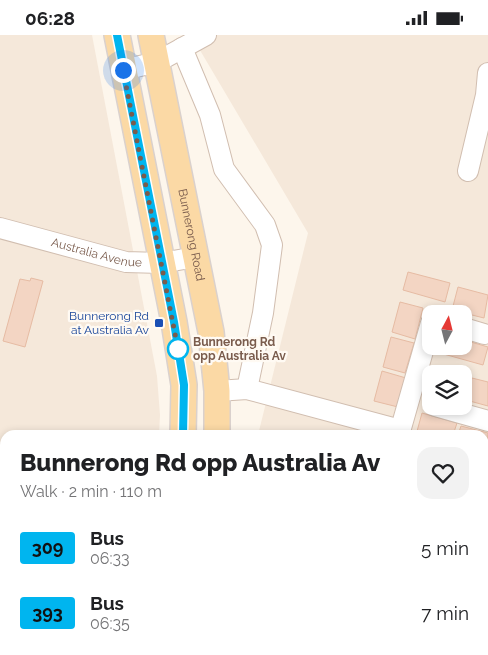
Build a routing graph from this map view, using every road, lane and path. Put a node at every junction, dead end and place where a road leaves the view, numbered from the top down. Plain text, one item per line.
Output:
1 (117, 35) edge
2 (151, 35) edge
3 (206, 35) edge
4 (182, 49) junction
5 (156, 62) junction
6 (123, 70) junction
7 (488, 73) edge
8 (468, 171) dead end
9 (0, 228) edge
10 (196, 257) junction
11 (161, 263) junction
12 (472, 330) edge
13 (484, 334) dead end
14 (422, 354) edge
15 (247, 389) junction
16 (217, 391) junction
17 (409, 399) junction
18 (422, 403) edge
19 (467, 415) edge
20 (488, 421) edge
21 (183, 430) edge
22 (217, 430) edge
23 (389, 430) edge
24 (400, 430) edge

1 - 6 main road
2 - 5 main road, Bunnerong Road
3 - 4 street
4 - 5 street
4 - 15 street
5 - 6 street
5 - 10 main road, Bunnerong Road
6 - 11 main road
7 - 8 street
9 - 11 street, Australia Avenue
10 - 11 street, Australia Avenue
10 - 16 main road, Bunnerong Road
11 - 21 main road
12 - 13 street
14 - 17 street
15 - 16 street
15 - 23 street
16 - 22 main road, Bunnerong Road
17 - 18 street
17 - 24 street
19 - 20 street

